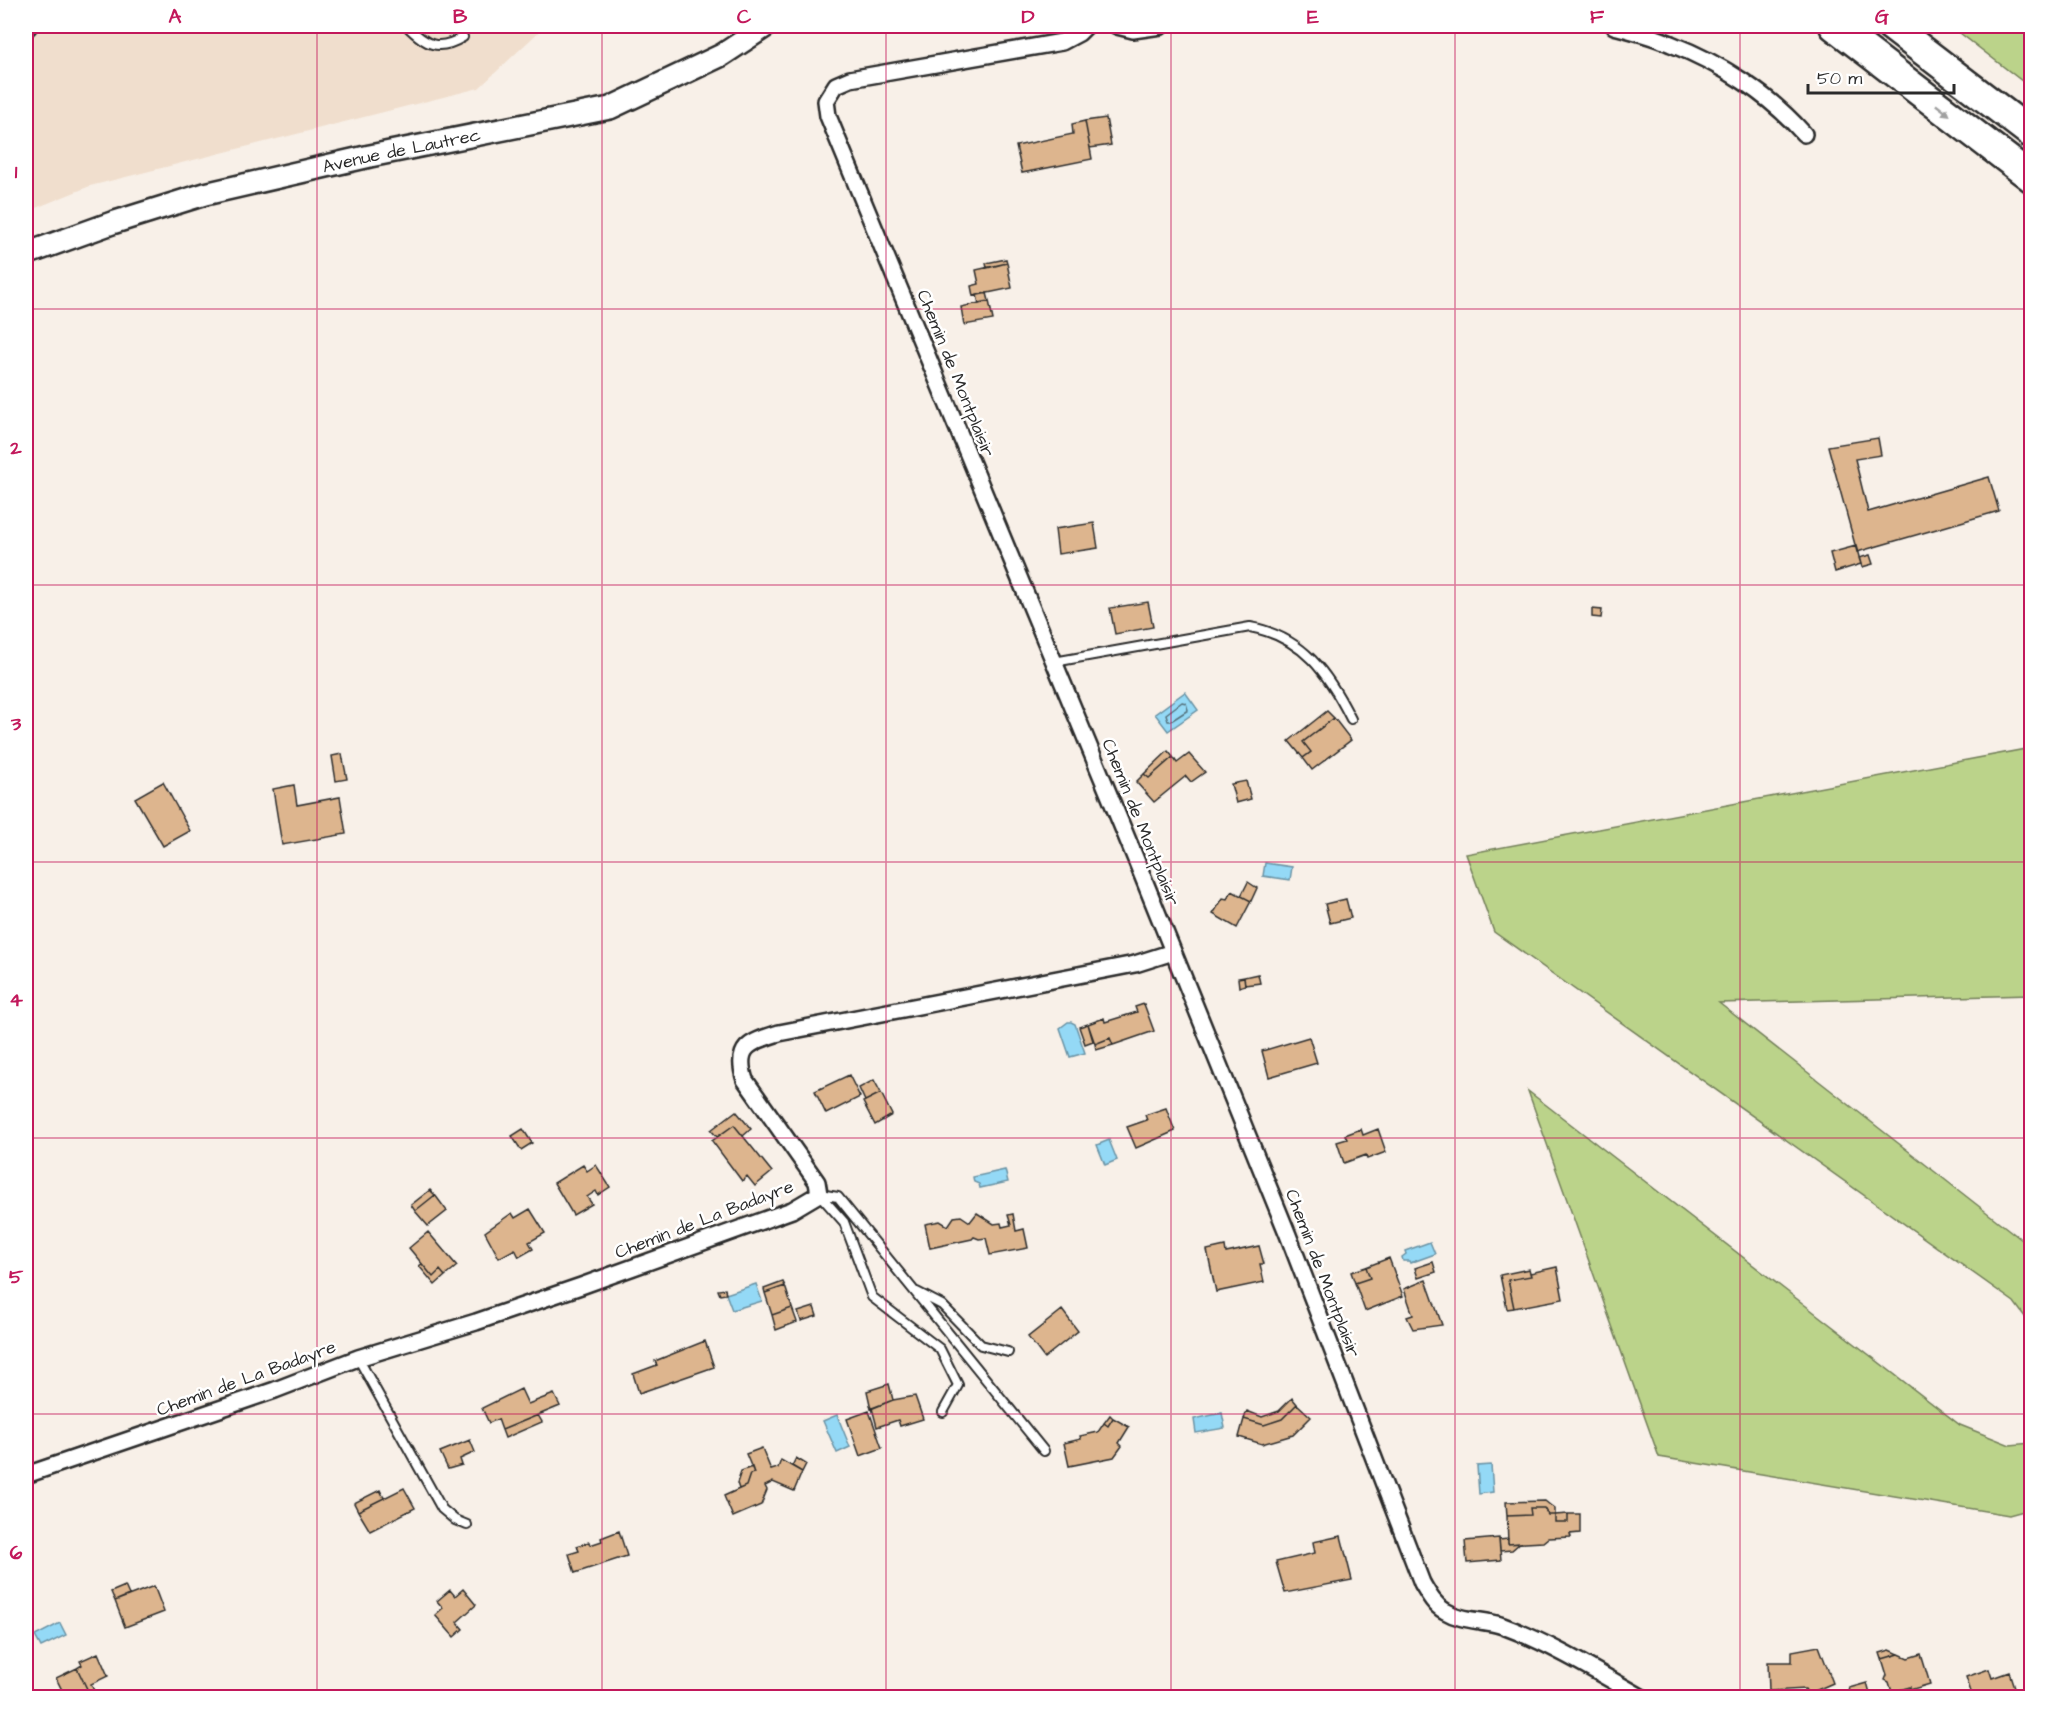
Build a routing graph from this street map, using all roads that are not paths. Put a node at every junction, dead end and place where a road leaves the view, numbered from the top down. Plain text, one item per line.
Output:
1 (29, 26) edge
2 (407, 26) edge
3 (766, 26) edge
4 (1086, 26) edge
5 (1117, 26) edge
6 (1161, 26) edge
7 (1614, 26) edge
8 (1891, 26) edge
9 (26, 29) edge
10 (1837, 29) edge
11 (463, 37) dead end
12 (1804, 134) dead end
13 (2031, 134) edge
14 (2031, 178) edge
15 (26, 254) edge
16 (1054, 662) junction
17 (1351, 719) dead end
18 (1173, 952) junction
19 (819, 1194) junction
20 (913, 1290) junction
21 (1008, 1352) dead end
22 (358, 1358) junction
23 (943, 1412) dead end
24 (1044, 1451) dead end
25 (26, 1475) edge
26 (467, 1526) dead end
27 (1643, 1698) edge

1 - 9 street
2 - 11 lane
3 - 15 main road, Avenue de Lautrec
4 - 16 street, Chemin de Montplaisir
5 - 6 street
7 - 12 street
8 - 13 highway
10 -> 14 highway
16 - 17 lane
16 - 18 street, Chemin de Montplaisir
18 - 19 street, Chemin de La Badayre
18 - 27 street, Chemin de Montplaisir
19 - 20 lane
19 - 22 street, Chemin de La Badayre
19 - 23 lane
20 - 21 lane
20 - 24 lane
22 - 25 street, Chemin de La Badayre
22 - 26 lane

